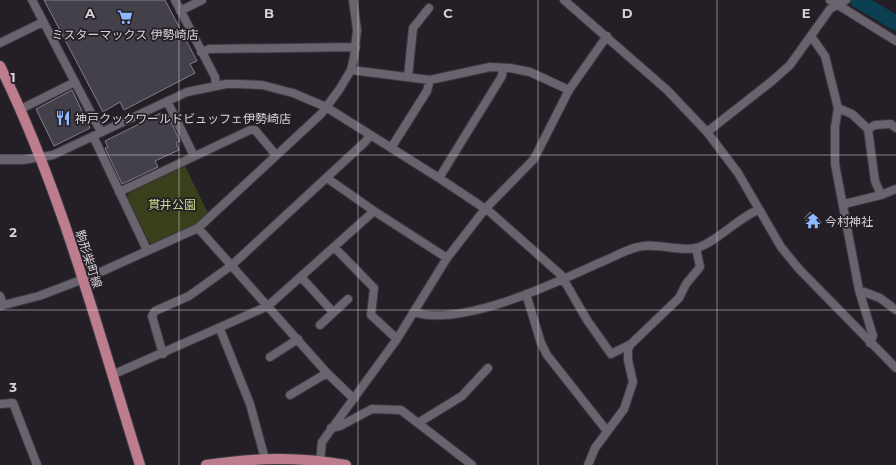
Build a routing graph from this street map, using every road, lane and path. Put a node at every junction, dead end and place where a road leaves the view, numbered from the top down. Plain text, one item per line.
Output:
1 (32, 0) edge
2 (175, 0) edge
3 (202, 0) edge
4 (353, 0) edge
5 (564, 0) edge
6 (830, 0) edge
7 (841, 3) edge
8 (429, 8) dead end
9 (180, 11) junction
10 (43, 22) junction
11 (607, 36) junction
12 (811, 36) junction
13 (896, 41) edge
14 (0, 43) edge
15 (356, 47) junction
16 (201, 52) junction
17 (0, 66) edge
18 (503, 68) junction
19 (351, 70) junction
20 (408, 77) junction
21 (430, 80) junction
22 (75, 82) junction
23 (216, 86) junction
24 (569, 90) junction
25 (167, 101) junction
26 (326, 108) junction
27 (838, 108) junction
28 (21, 109) junction
29 (896, 128) edge
30 (868, 129) junction
31 (101, 132) junction
32 (707, 132) junction
33 (370, 135) junction
34 (93, 136) junction
35 (391, 148) junction
36 (276, 155) junction
37 (194, 156) junction
38 (40, 157) junction
39 (0, 160) edge
40 (327, 178) junction
41 (439, 178) junction
42 (896, 189) edge
43 (120, 192) junction
44 (881, 195) junction
45 (844, 204) junction
46 (485, 209) junction
47 (758, 210) junction
48 (374, 211) junction
49 (198, 228) junction
50 (334, 247) junction
51 (696, 248) junction
52 (147, 250) junction
53 (447, 258) junction
54 (232, 265) junction
55 (301, 277) junction
56 (82, 279) junction
57 (564, 279) junction
58 (859, 290) junction
59 (526, 294) junction
60 (0, 296) edge
61 (348, 299) dead end
62 (2, 305) edge
63 (268, 306) junction
64 (896, 310) edge
65 (333, 312) junction
66 (414, 312) junction
67 (320, 325) dead end
68 (220, 329) junction
69 (298, 339) junction
70 (397, 339) junction
71 (870, 343) junction
72 (631, 344) junction
73 (163, 354) junction
74 (270, 357) dead end
75 (488, 368) dead end
76 (896, 368) edge
77 (327, 373) junction
78 (112, 376) junction
79 (290, 396) dead end
80 (354, 399) junction
81 (0, 404) edge
82 (418, 422) junction
83 (332, 428) junction
84 (606, 431) junction
85 (265, 458) junction
86 (320, 461) junction
87 (37, 465) edge
88 (140, 465) edge
89 (206, 465) edge
90 (346, 465) edge
91 (472, 465) edge
92 (588, 465) edge

1 - 10 street
2 - 9 street
3 - 9 street
4 - 15 street
5 - 11 street
6 - 7 street
7 - 12 street
7 - 13 street
8 - 20 street
9 - 16 street
10 - 14 street
10 - 22 street
11 - 24 street
11 - 32 street
12 - 27 street
12 - 32 street
15 - 16 street
15 - 19 street
16 - 23 street
17 - 28 main road, 駒形柴町線
18 - 21 street
18 - 24 street
18 - 41 street
19 - 20 street
19 - 26 street
20 - 21 street
21 - 35 street
22 - 28 street
22 - 31 street
23 - 25 street
23 - 26 street
24 - 46 street
25 - 31 street
25 - 37 street
26 - 33 street
26 - 36 street
27 - 30 street
27 - 45 street
28 - 38 main road, 駒形柴町線
29 - 30 street
30 - 44 street
31 - 34 street
32 - 47 street
33 - 35 street
33 - 40 street
34 - 38 street
34 - 43 street
35 - 41 street
36 - 37 street
36 - 49 street
37 - 43 street
38 - 39 street
38 - 56 main road, 駒形柴町線
40 - 48 street
40 - 54 street
41 - 46 street
42 - 44 street
43 - 52 street
44 - 45 street
45 - 58 street
46 - 53 street
46 - 57 street
47 - 51 street
47 - 71 street
48 - 50 street
48 - 53 street
49 - 52 street
49 - 54 street
50 - 55 street
50 - 70 street
51 - 57 street
51 - 72 street
52 - 56 street
53 - 66 street
54 - 63 street
54 - 73 street
55 - 63 street
55 - 65 street
56 - 62 street
56 - 78 main road, 駒形柴町線
57 - 59 street
57 - 72 street
58 - 64 street
58 - 71 street
59 - 66 street
59 - 84 street
60 - 62 street
61 - 65 street
63 - 68 street
63 - 69 street
65 - 67 street
66 - 70 street
68 - 73 street
68 - 85 street
69 - 74 street
69 - 77 street
70 - 80 street
71 - 76 street
72 - 84 street
73 - 78 street
75 - 82 street
77 - 79 street
77 - 80 street
78 - 88 main road, 駒形柴町線
80 - 83 street
81 - 87 street
82 - 83 street
82 - 91 street
83 - 86 street
84 - 92 street
85 - 86 main road
85 - 89 main road
86 - 90 main road

